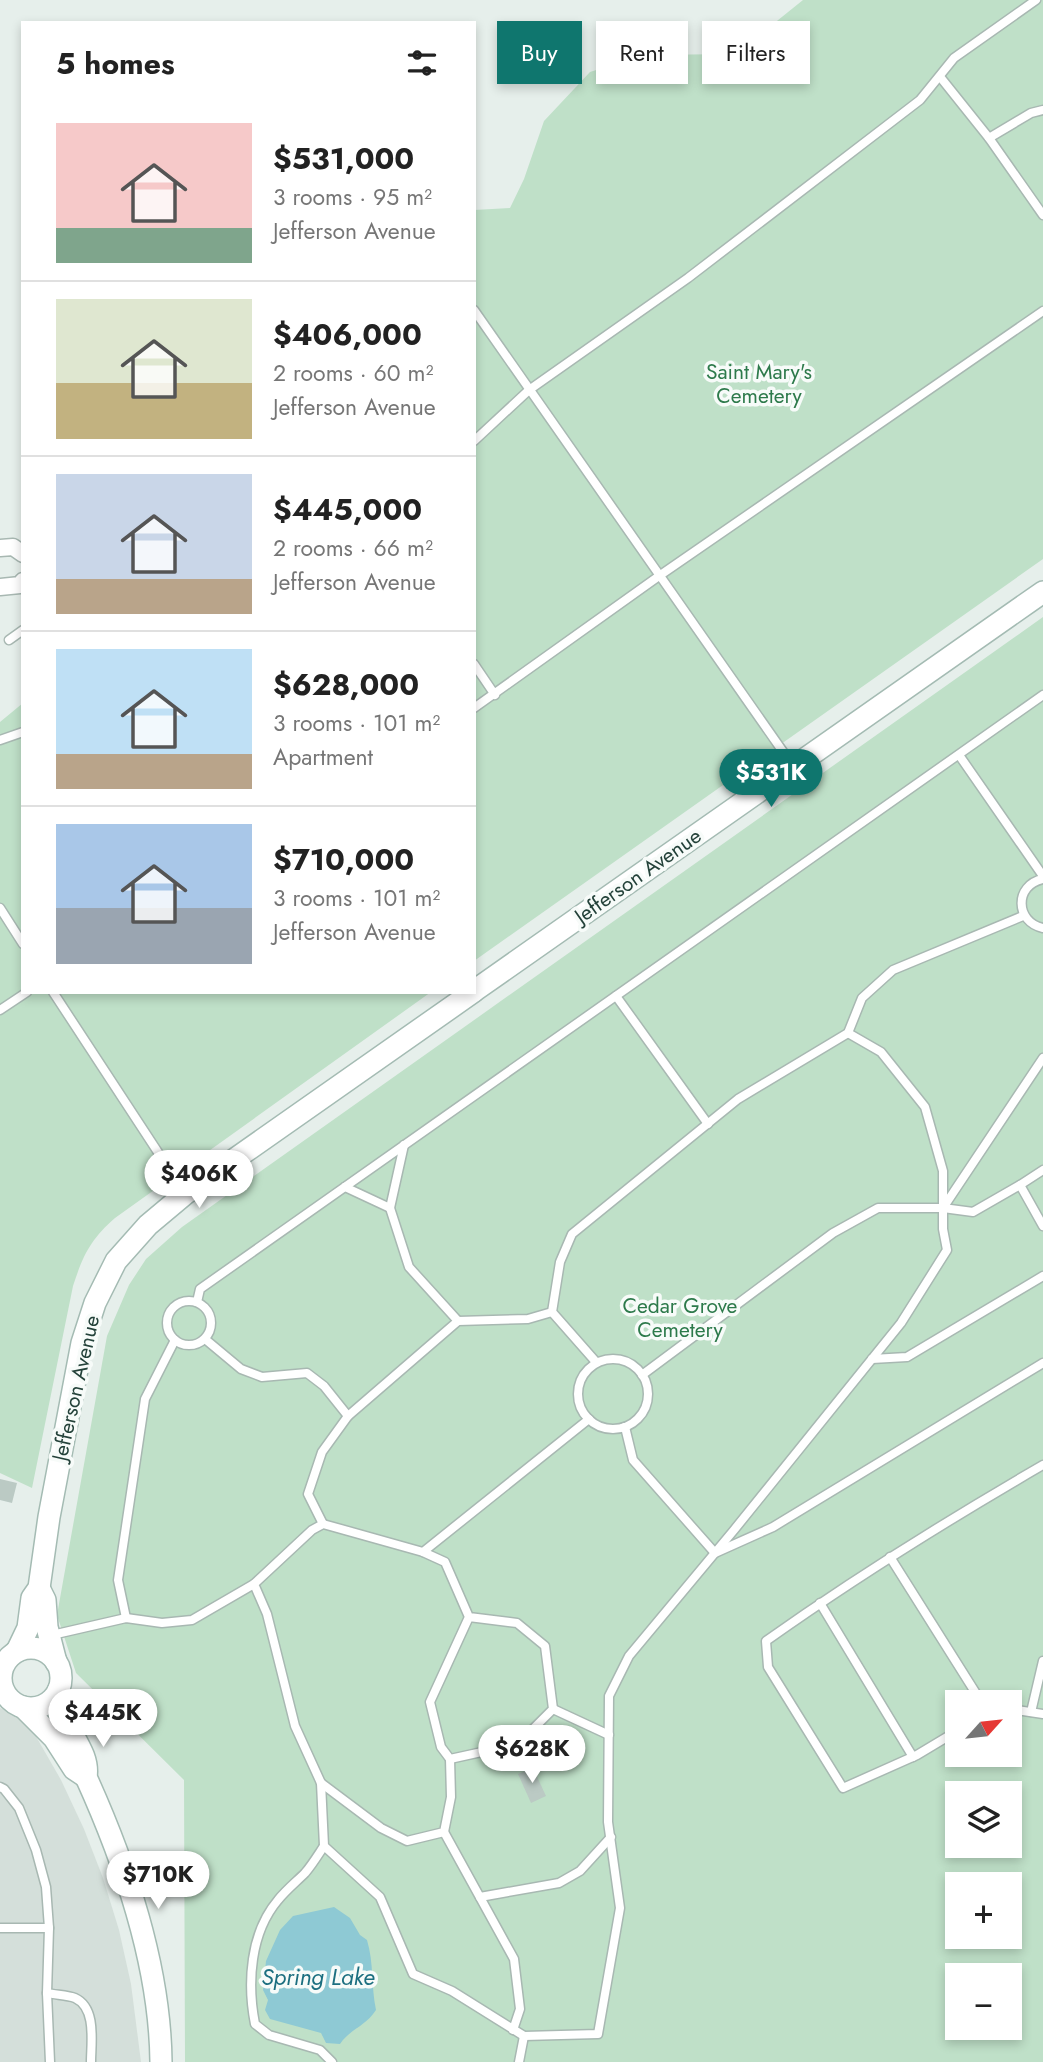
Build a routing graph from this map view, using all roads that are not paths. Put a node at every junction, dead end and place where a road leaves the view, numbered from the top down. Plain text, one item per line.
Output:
1 (1036, 0) edge
2 (941, 78) junction
3 (1043, 110) edge
4 (989, 138) junction
5 (1043, 215) edge
6 (1043, 311) edge
7 (476, 313) edge
8 (529, 390) junction
9 (476, 439) edge
10 (0, 548) edge
11 (21, 553) edge
12 (659, 576) junction
13 (21, 585) edge
14 (0, 587) edge
15 (1043, 592) edge
16 (21, 631) edge
17 (9, 640) dead end
18 (476, 667) edge
19 (495, 695) junction
20 (1043, 695) edge
21 (476, 707) edge
22 (21, 733) edge
23 (0, 740) edge
24 (959, 755) junction
25 (793, 767) junction
26 (1043, 878) edge
27 (0, 908) edge
28 (1023, 916) junction
29 (1043, 928) edge
30 (21, 941) edge
31 (476, 990) edge
32 (24, 994) edge
33 (54, 994) edge
34 (470, 994) edge
35 (616, 996) junction
36 (0, 1010) edge
37 (848, 1033) junction
38 (1043, 1058) edge
39 (708, 1124) junction
40 (404, 1145) junction
41 (1043, 1170) edge
42 (1020, 1185) junction
43 (345, 1187) junction
44 (185, 1194) junction
45 (390, 1208) junction
46 (943, 1208) junction
47 (1043, 1226) edge
48 (1043, 1276) edge
49 (197, 1302) junction
50 (552, 1312) junction
51 (458, 1321) junction
52 (205, 1339) junction
53 (175, 1340) junction
54 (872, 1359) junction
55 (596, 1362) junction
56 (1043, 1363) edge
57 (642, 1374) junction
58 (348, 1416) junction
59 (589, 1419) junction
60 (625, 1427) junction
61 (1043, 1465) edge
62 (323, 1524) junction
63 (423, 1552) junction
64 (715, 1553) junction
65 (890, 1557) junction
66 (254, 1584) junction
67 (39, 1588) junction
68 (820, 1603) junction
69 (469, 1617) junction
70 (126, 1618) junction
71 (49, 1636) junction
72 (9, 1656) edge
73 (56, 1661) junction
74 (1043, 1661) edge
75 (59, 1689) junction
76 (974, 1690) edge
77 (11, 1701) edge
78 (553, 1709) junction
79 (1022, 1711) edge
80 (1031, 1712) junction
81 (1043, 1714) edge
82 (609, 1735) junction
83 (945, 1738) edge
84 (913, 1757) junction
85 (450, 1759) junction
86 (86, 1777) junction
87 (321, 1783) junction
88 (0, 1787) edge
89 (444, 1832) junction
90 (611, 1838) junction
91 (324, 1846) junction
92 (480, 1897) junction
93 (0, 1927) edge
94 (49, 1928) junction
95 (47, 1993) junction
96 (513, 2030) junction
97 (524, 2036) junction
98 (50, 2062) edge
99 (91, 2062) edge
100 (161, 2062) edge
101 (332, 2062) edge
102 (519, 2062) edge

1 - 2 lane
2 - 4 lane
2 - 8 lane
3 - 4 lane
4 - 5 lane
6 - 12 lane
7 - 8 lane
8 - 9 lane
8 - 12 lane
10 - 11 street
12 - 19 lane
12 - 25 lane
13 - 14 street
15 - 25 main road, Jefferson Avenue
16 - 17 lane
18 - 19 lane
19 - 21 lane
20 - 24 lane
22 - 23 lane
24 - 26 lane
24 - 35 lane
25 - 31 main road, Jefferson Avenue
26 - 28 lane
27 - 30 lane
28 - 29 lane
28 - 37 lane
32 - 36 lane
33 - 44 lane
34 - 44 main road, Jefferson Avenue
35 - 39 lane
35 - 40 lane
37 - 39 lane
37 - 46 lane
38 - 46 lane
39 - 50 lane
40 - 43 lane
40 - 45 lane
41 - 42 lane
42 - 46 lane
42 - 47 lane
43 - 45 lane
43 - 49 lane
44 - 67 main road, Jefferson Avenue
45 - 51 lane
46 - 54 lane
46 - 57 lane
48 - 54 lane
49 - 52 lane
49 - 53 lane
50 - 51 lane
50 - 55 lane
51 - 58 lane
52 - 53 lane
52 - 58 lane
53 - 70 lane
54 - 64 lane
55 - 57 lane
55 - 59 lane
56 - 64 lane
57 - 60 lane
58 - 62 lane
59 - 60 lane
59 - 63 lane
60 - 64 lane
61 - 65 lane
62 - 63 lane
62 - 66 lane
63 - 69 lane
64 - 82 lane
65 - 68 lane
65 - 76 lane
66 - 70 lane
66 - 87 lane
67 - 71 main road, Jefferson Avenue
67 - 72 main road, Jefferson Avenue
68 - 84 lane
68 - 84 lane
69 - 78 lane
69 - 85 lane
70 - 71 lane
71 - 73 main road, Jefferson Avenue
72 - 73 main road
72 - 77 main road
73 - 75 main road
74 - 80 lane
75 - 77 main road
75 - 86 main road
77 - 86 main road
78 - 82 lane
78 - 85 lane
79 - 80 lane
80 - 81 lane
82 - 90 lane
83 - 84 lane
85 - 89 lane
86 - 100 main road
87 - 89 lane
87 - 91 lane
88 - 94 lane
89 - 92 lane
90 - 92 lane
90 - 97 lane
91 - 96 lane
91 - 101 lane
92 - 96 lane
93 - 94 lane
94 - 95 lane
95 - 98 lane
95 - 99 lane
96 - 97 lane
97 - 102 lane

